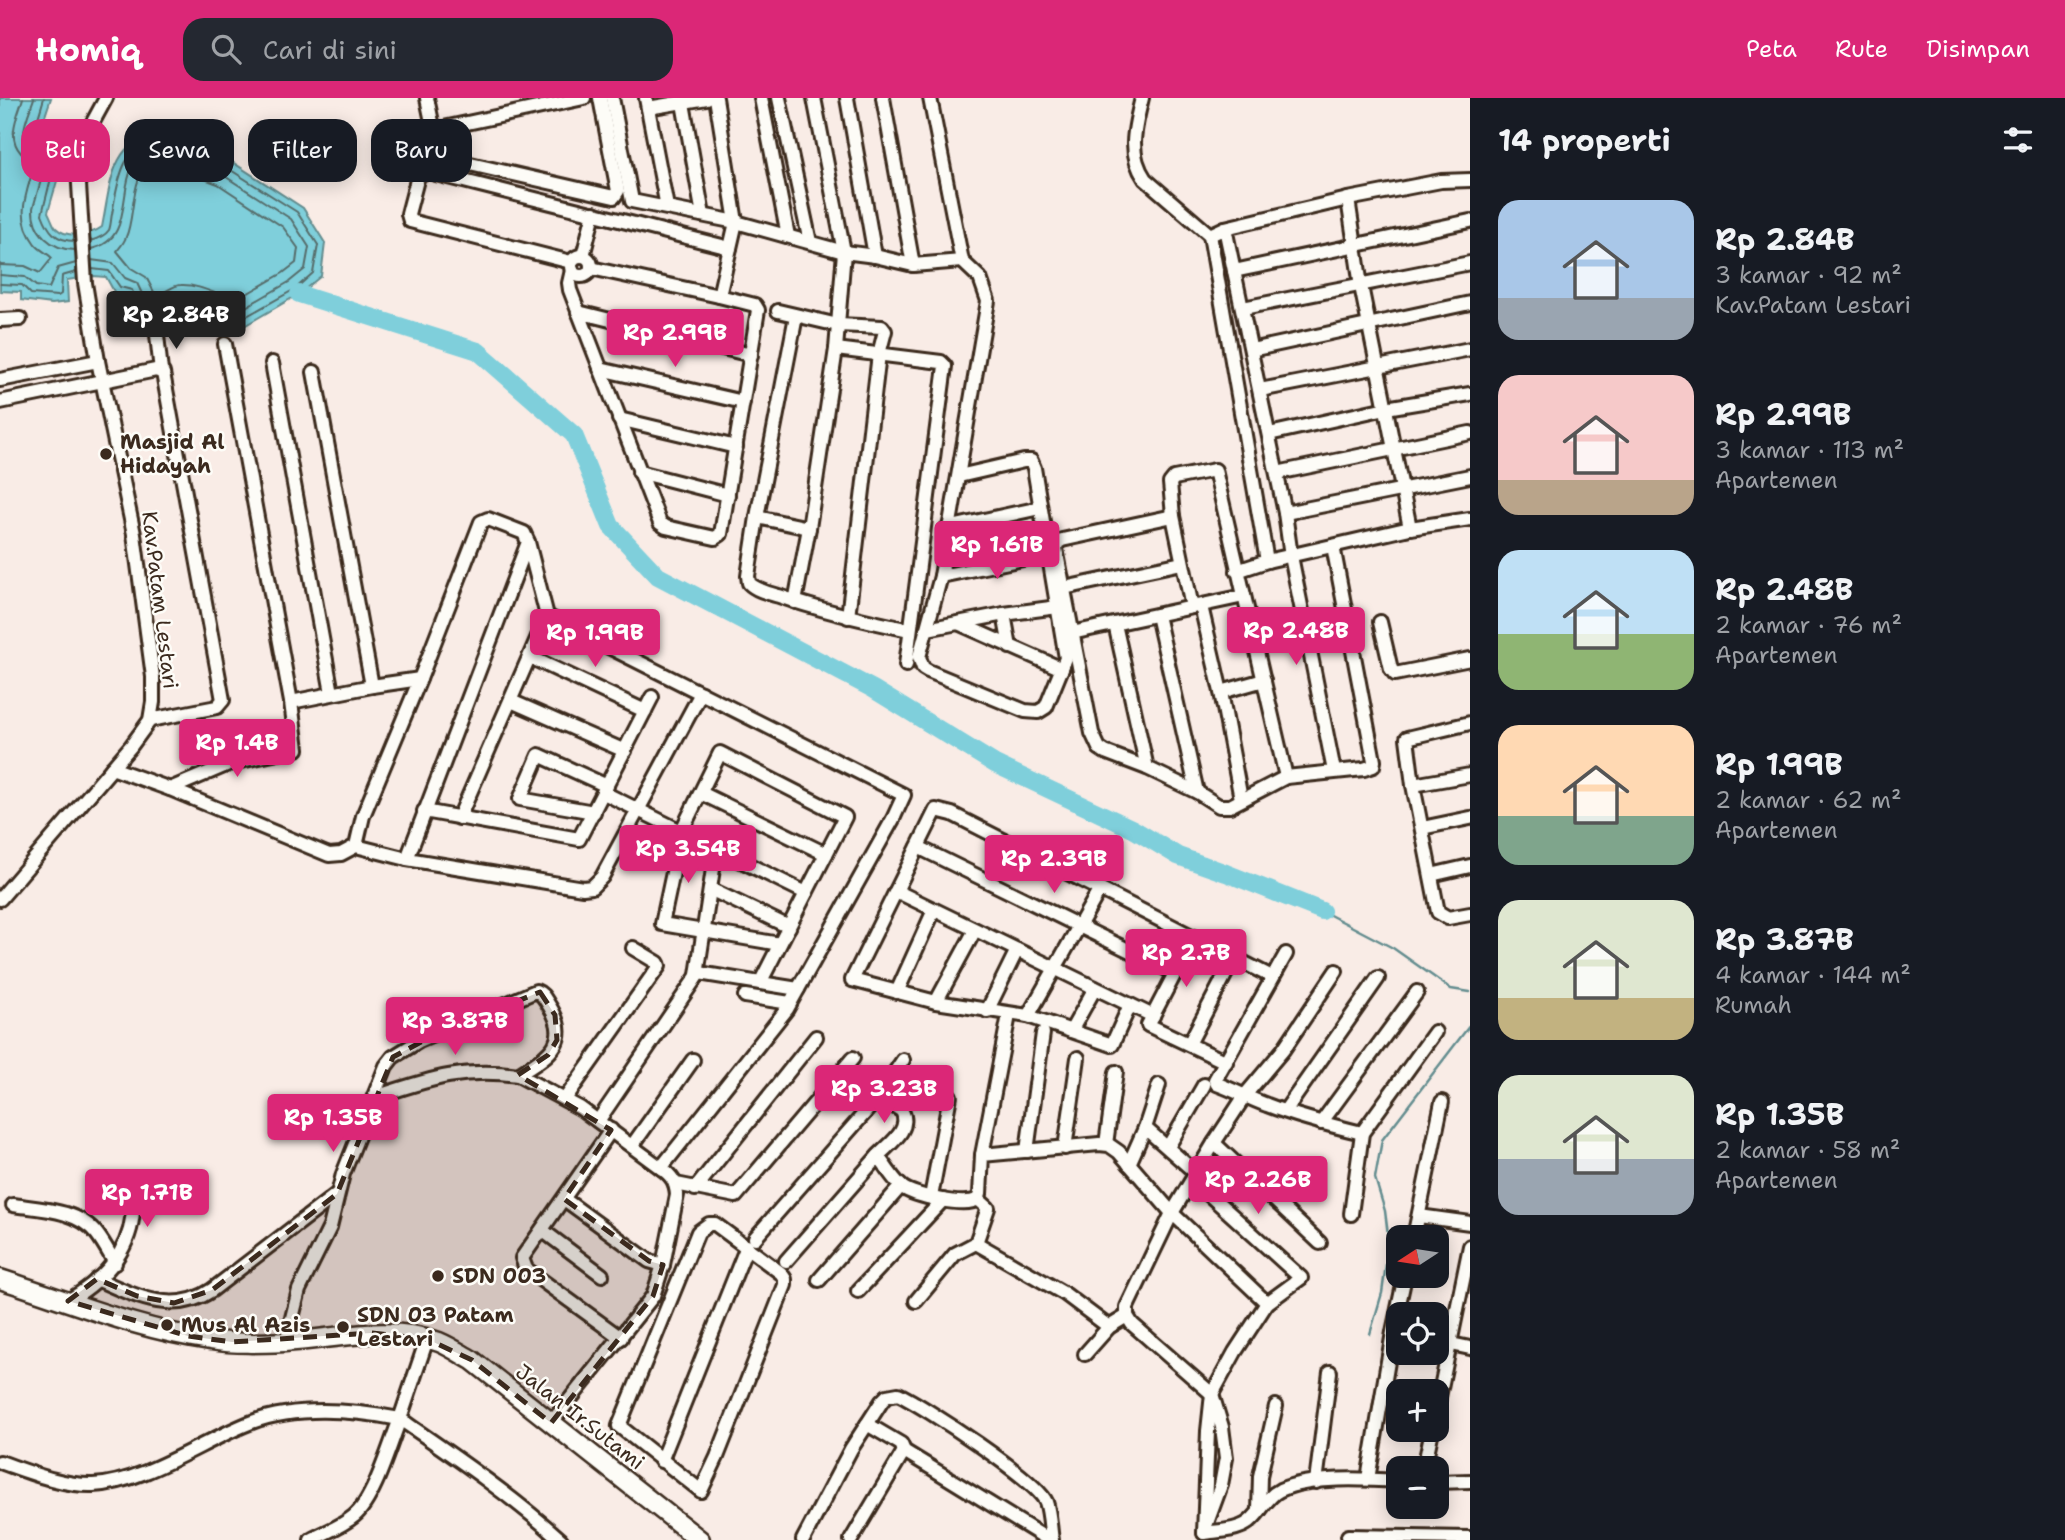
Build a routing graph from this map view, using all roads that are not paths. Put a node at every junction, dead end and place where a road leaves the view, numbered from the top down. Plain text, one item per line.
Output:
1 (106, 98) edge
2 (427, 98) edge
3 (583, 98) edge
4 (600, 98) edge
5 (611, 98) edge
6 (707, 98) edge
7 (716, 98) edge
8 (761, 98) edge
9 (779, 98) edge
10 (814, 98) edge
11 (847, 98) edge
12 (883, 98) edge
13 (930, 98) edge
14 (1142, 98) edge
15 (647, 103) edge
16 (683, 103) junction
17 (431, 119) edge
18 (472, 122) edge
19 (472, 164) edge
20 (1470, 180) edge
21 (1348, 199) junction
22 (667, 207) junction
23 (594, 213) junction
24 (703, 215) junction
25 (1470, 221) edge
26 (736, 222) junction
27 (1226, 228) junction
28 (1210, 235) junction
29 (788, 236) junction
30 (810, 243) junction
31 (1355, 246) junction
32 (730, 248) junction
33 (844, 252) junction
34 (875, 256) junction
35 (962, 261) junction
36 (575, 263) junction
37 (1470, 263) edge
38 (912, 265) junction
39 (591, 268) junction
40 (1234, 271) junction
41 (1361, 285) junction
42 (719, 296) junction
43 (1470, 303) edge
44 (1243, 308) junction
45 (778, 311) dead end
46 (578, 312) junction
47 (796, 316) junction
48 (20, 319) dead end
49 (0, 320) edge
50 (838, 325) junction
51 (1371, 326) junction
52 (157, 335) dead end
53 (225, 344) dead end
54 (836, 349) junction
55 (1470, 349) edge
56 (1251, 350) junction
57 (879, 354) junction
58 (751, 355) junction
59 (98, 361) junction
60 (272, 363) dead end
61 (1378, 366) junction
62 (600, 369) junction
63 (161, 371) junction
64 (314, 372) dead end
65 (0, 380) edge
66 (103, 381) junction
67 (1260, 390) junction
68 (1470, 394) edge
69 (0, 402) edge
70 (743, 402) junction
71 (1386, 408) junction
72 (619, 419) junction
73 (1470, 433) edge
74 (1269, 434) junction
75 (736, 447) junction
76 (1394, 449) junction
77 (639, 472) junction
78 (1277, 474) junction
79 (959, 476) junction
80 (1470, 476) edge
81 (1401, 490) junction
82 (728, 495) junction
83 (1040, 508) junction
84 (1285, 513) junction
85 (1172, 516) junction
86 (757, 517) junction
87 (1470, 519) edge
88 (809, 528) junction
89 (947, 528) junction
90 (1410, 528) junction
91 (528, 542) junction
92 (1333, 547) junction
93 (1047, 554) junction
94 (1291, 556) junction
95 (1266, 561) junction
96 (1182, 563) junction
97 (1237, 571) junction
98 (941, 576) junction
99 (1064, 588) junction
100 (1244, 596) junction
101 (795, 602) junction
102 (1058, 607) junction
103 (1196, 607) junction
104 (1004, 614) junction
105 (1157, 615) junction
106 (547, 616) junction
107 (848, 617) junction
108 (1380, 622) dead end
109 (958, 623) junction
110 (1115, 624) junction
111 (927, 629) junction
112 (911, 630) junction
113 (1068, 634) junction
114 (1010, 647) junction
115 (530, 657) junction
116 (1470, 659) edge
117 (906, 665) dead end
118 (1062, 669) junction
119 (420, 679) junction
120 (1264, 680) junction
121 (372, 686) junction
122 (1220, 692) junction
123 (332, 693) junction
124 (701, 693) junction
125 (652, 697) dead end
126 (512, 701) junction
127 (291, 702) junction
128 (645, 711) junction
129 (150, 720) junction
130 (1470, 723) edge
131 (625, 751) junction
132 (112, 768) junction
133 (1147, 768) junction
134 (1334, 771) junction
135 (1470, 775) edge
136 (1286, 777) junction
137 (1413, 785) junction
138 (170, 789) junction
139 (606, 790) junction
140 (1197, 792) junction
141 (701, 793) junction
142 (1241, 799) junction
143 (424, 811) junction
144 (638, 811) junction
145 (594, 812) junction
146 (459, 818) junction
147 (1470, 818) edge
148 (1422, 828) junction
149 (682, 831) junction
150 (356, 846) junction
151 (918, 847) junction
152 (716, 849) junction
153 (826, 854) junction
154 (407, 859) junction
155 (1470, 866) edge
156 (1430, 875) junction
157 (710, 889) junction
158 (1100, 889) junction
159 (896, 891) junction
160 (806, 893) junction
161 (0, 899) edge
162 (934, 910) junction
163 (1470, 914) edge
164 (1079, 926) junction
165 (789, 927) junction
166 (975, 930) junction
167 (704, 933) junction
168 (1194, 937) junction
169 (780, 944) junction
170 (633, 948) dead end
171 (1017, 950) junction
172 (1286, 954) dead end
173 (1234, 958) junction
174 (1055, 968) junction
175 (1336, 971) dead end
176 (1175, 974) junction
177 (697, 975) junction
178 (1272, 977) junction
179 (1378, 978) dead end
180 (760, 983) junction
181 (1095, 988) junction
182 (798, 989) junction
183 (897, 992) junction
184 (1417, 992) dead end
185 (745, 996) dead end
186 (936, 1002) junction
187 (790, 1003) junction
188 (1130, 1005) junction
189 (987, 1011) junction
190 (1009, 1015) junction
191 (1028, 1016) junction
192 (1153, 1016) junction
193 (1071, 1031) junction
194 (1435, 1032) dead end
195 (1043, 1033) dead end
196 (816, 1037) dead end
197 (1189, 1044) junction
198 (853, 1058) dead end
199 (1078, 1058) dead end
200 (693, 1060) dead end
201 (903, 1060) dead end
202 (1227, 1062) junction
203 (1116, 1072) dead end
204 (517, 1075) junction
205 (1159, 1085) dead end
206 (1204, 1085) dead end
207 (1246, 1094) junction
208 (878, 1096) junction
209 (950, 1096) dead end
210 (374, 1097) junction
211 (565, 1099) junction
212 (1442, 1102) dead end
213 (1285, 1111) junction
214 (598, 1121) junction
215 (1321, 1124) junction
216 (1145, 1129) junction
217 (611, 1130) junction
218 (1362, 1133) junction
219 (1213, 1143) junction
220 (1106, 1144) junction
221 (632, 1146) junction
222 (1168, 1147) junction
223 (1065, 1148) junction
224 (1027, 1151) junction
225 (982, 1155) junction
226 (878, 1156) junction
227 (1129, 1164) junction
228 (661, 1168) junction
229 (1194, 1177) junction
230 (132, 1184) dead end
231 (676, 1184) junction
232 (901, 1186) junction
233 (695, 1189) junction
234 (337, 1194) junction
235 (564, 1199) junction
236 (937, 1199) junction
237 (978, 1199) junction
238 (13, 1205) dead end
239 (1172, 1213) junction
240 (1351, 1214) dead end
241 (1419, 1216) junction
242 (1470, 1223) edge
243 (1417, 1225) edge
244 (542, 1230) junction
245 (751, 1242) junction
246 (976, 1243) junction
247 (1320, 1243) dead end
248 (1470, 1246) edge
249 (786, 1261) dead end
250 (115, 1263) junction
251 (663, 1265) junction
252 (602, 1275) dead end
253 (0, 1279) edge
254 (97, 1279) junction
255 (819, 1280) dead end
256 (858, 1291) dead end
257 (68, 1301) junction
258 (916, 1301) dead end
259 (1267, 1303) junction
260 (1127, 1316) junction
261 (1109, 1327) junction
262 (621, 1338) junction
263 (427, 1339) junction
264 (286, 1342) junction
265 (1450, 1344) junction
266 (1470, 1348) edge
267 (1085, 1354) dead end
268 (1389, 1365) edge
269 (1331, 1372) dead end
270 (1443, 1379) edge
271 (1212, 1394) junction
272 (1276, 1406) dead end
273 (400, 1419) junction
274 (551, 1423) junction
275 (867, 1424) junction
276 (904, 1451) junction
277 (661, 1461) junction
278 (0, 1462) edge
279 (1368, 1479) junction
280 (1386, 1480) edge
281 (1470, 1481) edge
282 (1316, 1482) junction
283 (1449, 1482) edge
284 (1259, 1511) junction
285 (1348, 1536) dead end
286 (1203, 1537) edge
287 (1470, 1538) edge
288 (311, 1540) edge
289 (561, 1540) edge
290 (700, 1540) edge
291 (803, 1540) edge
292 (851, 1540) edge
293 (1051, 1540) edge

1 - 59 street, Kav.Patam Lestari
2 - 17 street
3 - 18 street
4 - 19 street
5 - 22 street
6 - 16 street
7 - 26 street
8 - 29 street
9 - 30 street
10 - 33 street
11 - 34 street
12 - 38 street
13 - 35 street
14 - 28 street
15 - 16 street
15 - 22 street
16 - 24 street
20 - 21 street
21 - 27 street
21 - 31 street
22 - 24 street
23 - 32 street
23 - 36 street
23 - 36 street
24 - 26 street
25 - 31 street
26 - 29 street
26 - 32 street
27 - 28 street
27 - 40 street
28 - 95 street
29 - 30 street
30 - 33 street
31 - 40 street
31 - 41 street
32 - 42 street
33 - 34 street
33 - 50 street
34 - 38 street
35 - 38 street
35 - 79 street
36 - 39 street
36 - 39 street
36 - 46 street
37 - 41 street
39 - 42 street
40 - 44 street
41 - 44 street
41 - 51 street
42 - 58 street
43 - 51 street
44 - 56 street
45 - 47 street
46 - 58 street
46 - 62 street
47 - 50 street
47 - 86 street
48 - 49 street
50 - 54 street
50 - 57 street
51 - 56 street
51 - 61 street
52 - 63 street
53 - 127 street
54 - 57 street
54 - 88 street
55 - 61 street
56 - 67 street
57 - 107 street
57 - 112 street
58 - 70 street
59 - 65 street
59 - 66 street, Kav.Patam Lestari
60 - 123 street
61 - 67 street
61 - 71 street
62 - 70 street
62 - 72 street
63 - 66 street
63 - 129 street
64 - 121 street
66 - 69 street
66 - 129 street, Kav.Patam Lestari
67 - 74 street
68 - 71 street
70 - 75 street
71 - 74 street
71 - 76 street
72 - 75 street
72 - 77 street
73 - 76 street
74 - 78 street
75 - 82 street
76 - 78 street
76 - 81 street
77 - 82 street
77 - 82 street
78 - 84 street
79 - 83 street
79 - 89 street
80 - 81 street
81 - 84 street
81 - 90 street
83 - 89 street
83 - 93 street
84 - 94 street
85 - 96 street
85 - 97 street
85 - 99 street
86 - 88 street
86 - 101 street
87 - 90 street
88 - 101 street
89 - 98 street
90 - 92 street
91 - 106 street
91 - 119 street
91 - 143 street
92 - 94 street
92 - 134 street
93 - 98 street
93 - 102 street
94 - 95 street
94 - 134 street
95 - 97 street
96 - 99 street
96 - 103 street
97 - 100 street
98 - 111 street
99 - 113 street
100 - 103 street
100 - 120 street
101 - 107 street
102 - 104 street
102 - 113 street
103 - 105 street
103 - 122 street
104 - 109 street
104 - 114 street
105 - 110 street
105 - 140 street
106 - 115 street
106 - 124 street
107 - 112 street
108 - 116 street
109 - 111 street
109 - 114 street
110 - 113 street
110 - 133 street
111 - 118 street
112 - 117 street
113 - 118 street
113 - 133 street
114 - 118 street
115 - 126 street
115 - 128 street
119 - 121 street
119 - 150 street
120 - 122 street
120 - 136 street
121 - 123 street
122 - 142 street
123 - 127 street
124 - 144 street
124 - 182 street
125 - 128 street
126 - 131 street
126 - 146 street
127 - 138 street
128 - 131 street
129 - 132 street, Kav.Patam Lestari
130 - 137 street
131 - 139 street
132 - 138 street
132 - 161 street, Kav.Patam Lestari
133 - 140 street
134 - 136 street
135 - 137 street
136 - 142 street
137 - 148 street
138 - 150 street
139 - 144 street
139 - 145 street
139 - 145 street
140 - 142 street
141 - 149 street
141 - 153 street
141 - 153 street
143 - 146 street
143 - 154 street
144 - 149 street
144 - 154 street
145 - 146 street
147 - 148 street
148 - 156 street
149 - 152 street
149 - 167 street
150 - 154 street
151 - 158 street
151 - 159 street
151 - 164 street
152 - 157 street
152 - 160 street
153 - 160 street
155 - 156 street
156 - 163 street
157 - 165 street
157 - 167 street
158 - 164 street
158 - 168 street
159 - 162 street
159 - 183 street
160 - 165 street
162 - 166 street
162 - 183 street
164 - 174 street
164 - 176 street
165 - 169 street
166 - 171 street
166 - 186 street
167 - 169 street
167 - 177 street
168 - 173 street
168 - 176 street
169 - 180 street
170 - 211 street
171 - 174 street
171 - 189 street
172 - 178 street
173 - 178 street
173 - 197 street
174 - 181 street
174 - 191 street
175 - 207 street
176 - 192 street
177 - 180 street
177 - 214 street
178 - 202 street
179 - 213 street
180 - 182 street
181 - 188 street
181 - 193 street
182 - 187 street
183 - 186 street
184 - 215 street
185 - 187 street
186 - 189 street
187 - 228 street
188 - 192 street
188 - 193 street
189 - 190 street
190 - 191 street
190 - 225 street
191 - 193 street
192 - 197 street
194 - 218 street
195 - 224 street
196 - 233 street
197 - 202 street
198 - 233 street
199 - 223 street
200 - 221 street
201 - 208 street
202 - 207 street
203 - 220 street
204 - 210 street
204 - 210 street
204 - 211 street
205 - 216 street
206 - 222 street
207 - 213 street
207 - 219 street
208 - 226 street
208 - 245 street
209 - 236 street
210 - 234 street
211 - 214 street
212 - 241 street
213 - 215 street
214 - 217 street
215 - 218 street
216 - 222 street
216 - 227 street
217 - 221 street
217 - 235 street
218 - 240 street
219 - 229 street
219 - 247 street
220 - 223 street
220 - 227 street
221 - 228 street
222 - 229 street
223 - 224 street
224 - 225 street
225 - 237 street
226 - 232 street
226 - 249 street
227 - 239 street
228 - 231 street
229 - 239 street
229 - 259 street
230 - 250 street
231 - 233 street
231 - 251 street
232 - 236 street
232 - 255 street
234 - 254 street
234 - 264 street
235 - 244 street
235 - 251 street
236 - 237 street
236 - 256 street
237 - 246 street
238 - 250 street
239 - 259 street
239 - 260 street
241 - 242 street
241 - 243 street
244 - 252 street
244 - 262 street
245 - 277 street
245 - 277 street
245 - 277 street
246 - 258 street
246 - 261 street
248 - 265 street
250 - 254 street
251 - 262 street
253 - 257 street, Jalan Ir.Sutami
254 - 257 street
257 - 264 street, Jalan Ir.Sutami
259 - 271 street
260 - 261 street
260 - 271 street
261 - 267 street
262 - 274 street
263 - 264 street, Jalan Ir.Sutami
263 - 273 street
263 - 274 street, Jalan Ir.Sutami
265 - 266 street
265 - 270 street
268 - 279 street
269 - 282 street
271 - 286 street
271 - 286 street
272 - 284 street
273 - 278 street
273 - 288 street
273 - 289 street
274 - 290 street, Jalan Ir.Sutami
275 - 276 street
275 - 291 street
275 - 293 street
276 - 292 street
276 - 293 street
279 - 280 street
279 - 282 street
281 - 283 street
282 - 284 street
284 - 286 street
285 - 287 street

